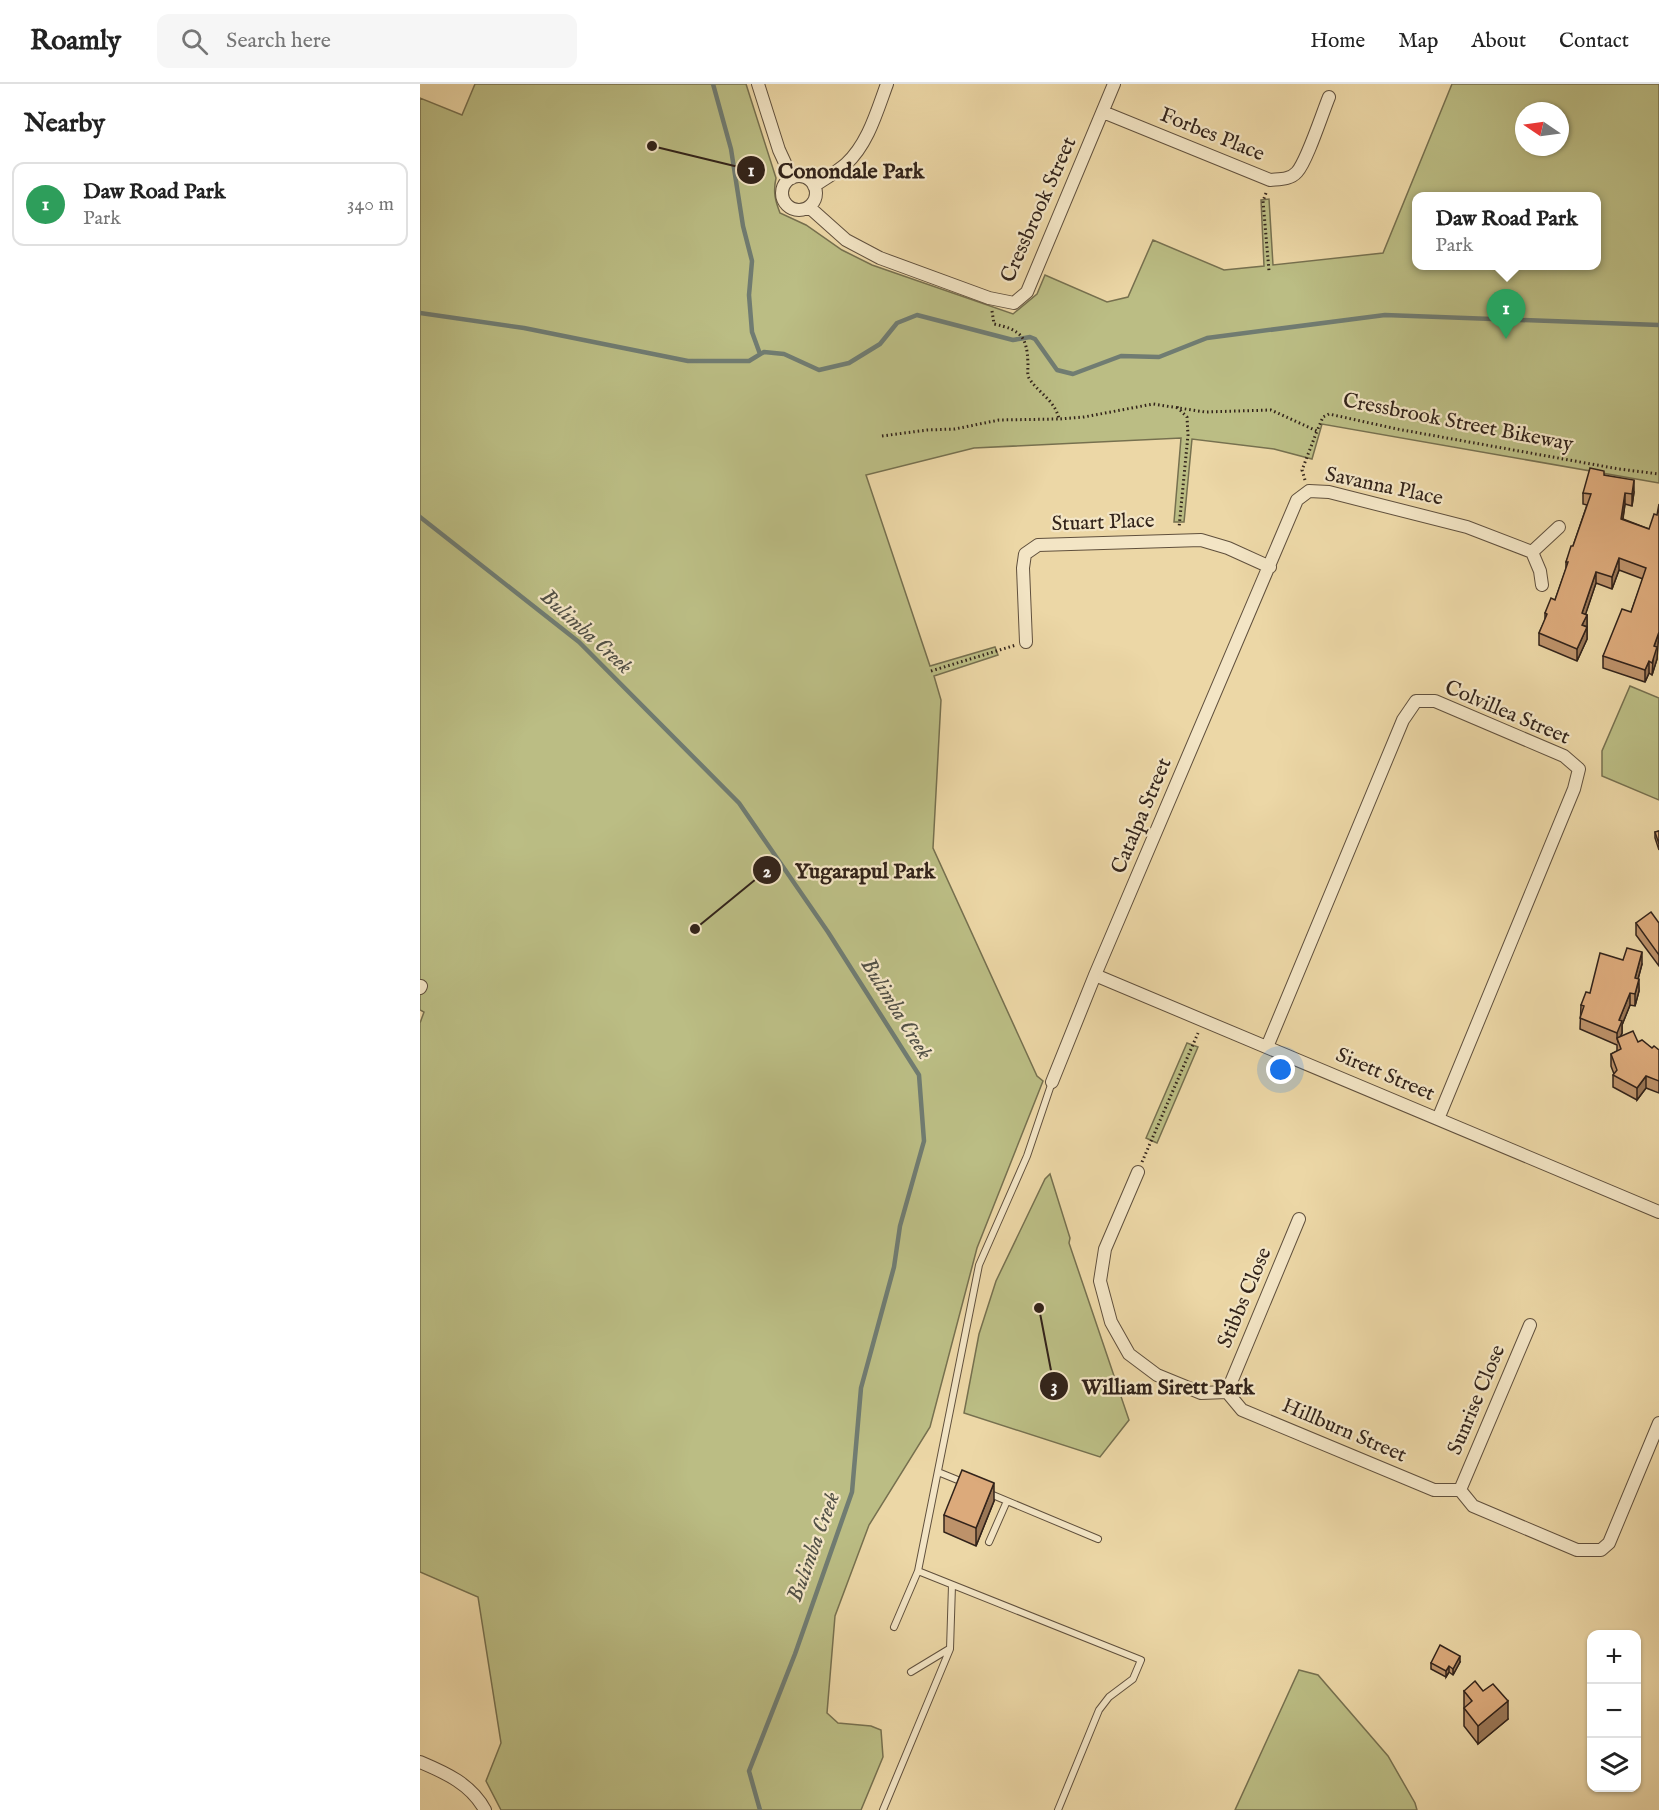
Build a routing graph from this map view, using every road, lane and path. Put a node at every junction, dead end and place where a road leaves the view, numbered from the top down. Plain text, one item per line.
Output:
1 (758, 84) edge
2 (887, 84) edge
3 (1114, 84) edge
4 (1329, 98) dead end
5 (1103, 112) junction
6 (792, 178) junction
7 (1270, 180) junction
8 (814, 186) junction
9 (809, 207) junction
10 (1269, 271) dead end
11 (989, 298) junction
12 (1176, 406) junction
13 (1059, 418) junction
14 (1317, 431) junction
15 (882, 436) dead end
16 (1659, 474) edge
17 (1309, 491) junction
18 (1559, 527) dead end
19 (1178, 539) junction
20 (1532, 552) junction
21 (1270, 567) junction
22 (1542, 585) dead end
23 (1026, 642) joint
24 (931, 671) dead end
25 (1095, 975) junction
26 (1205, 1021) junction
27 (1268, 1047) junction
28 (1052, 1082) joint
29 (1438, 1119) junction
30 (1138, 1172) joint
31 (1659, 1212) edge
32 (1299, 1220) dead end
33 (1530, 1324) dead end
34 (1227, 1392) junction
35 (1659, 1423) edge
36 (938, 1472) junction
37 (967, 1484) edge
38 (977, 1488) edge
39 (1460, 1490) junction
40 (1007, 1501) junction
41 (1098, 1539) dead end
42 (989, 1542) dead end
43 (918, 1571) junction
44 (952, 1585) junction
45 (894, 1627) dead end
46 (950, 1649) junction
47 (911, 1672) dead end
48 (420, 1762) edge
49 (485, 1810) edge
50 (883, 1810) edge
51 (1058, 1810) edge

1 - 6 street
2 - 8 street
3 - 5 street, Cressbrook Street
4 - 7 street, Forbes Place
5 - 7 street, Forbes Place
5 - 11 street, Cressbrook Street
6 - 8 street
6 - 9 street
7 - 10 path
8 - 9 street
9 - 11 street, Cressbrook Street
11 - 13 path
12 - 13 path, Cressbrook Street Bikeway
12 - 14 path, Cressbrook Street Bikeway
12 - 19 path
13 - 15 path, Cressbrook Street Bikeway
14 - 16 path, Cressbrook Street Bikeway
14 - 17 path
17 - 20 street, Savanna Place
17 - 21 street, Savanna Place
18 - 20 street
19 - 21 street, Stuart Place
19 - 23 street, Stuart Place
20 - 22 street
21 - 25 street, Catalpa Street
23 - 24 path
25 - 26 street, Sirett Street
25 - 28 street, Catalpa Street
26 - 27 street, Sirett Street
26 - 30 path
27 - 29 street, Sirett Street
27 - 29 street, Colvillea Street
28 - 36 lane
29 - 31 street, Sirett Street
30 - 34 street
32 - 34 street, Stibbs Close
33 - 39 street, Sunrise Close
34 - 39 street, Hillburn Street
35 - 39 street
36 - 37 lane
36 - 43 lane
38 - 40 lane
40 - 41 lane
40 - 42 lane
43 - 44 lane
43 - 45 lane
44 - 46 lane
44 - 51 lane
46 - 47 lane
46 - 50 lane
48 - 49 street

